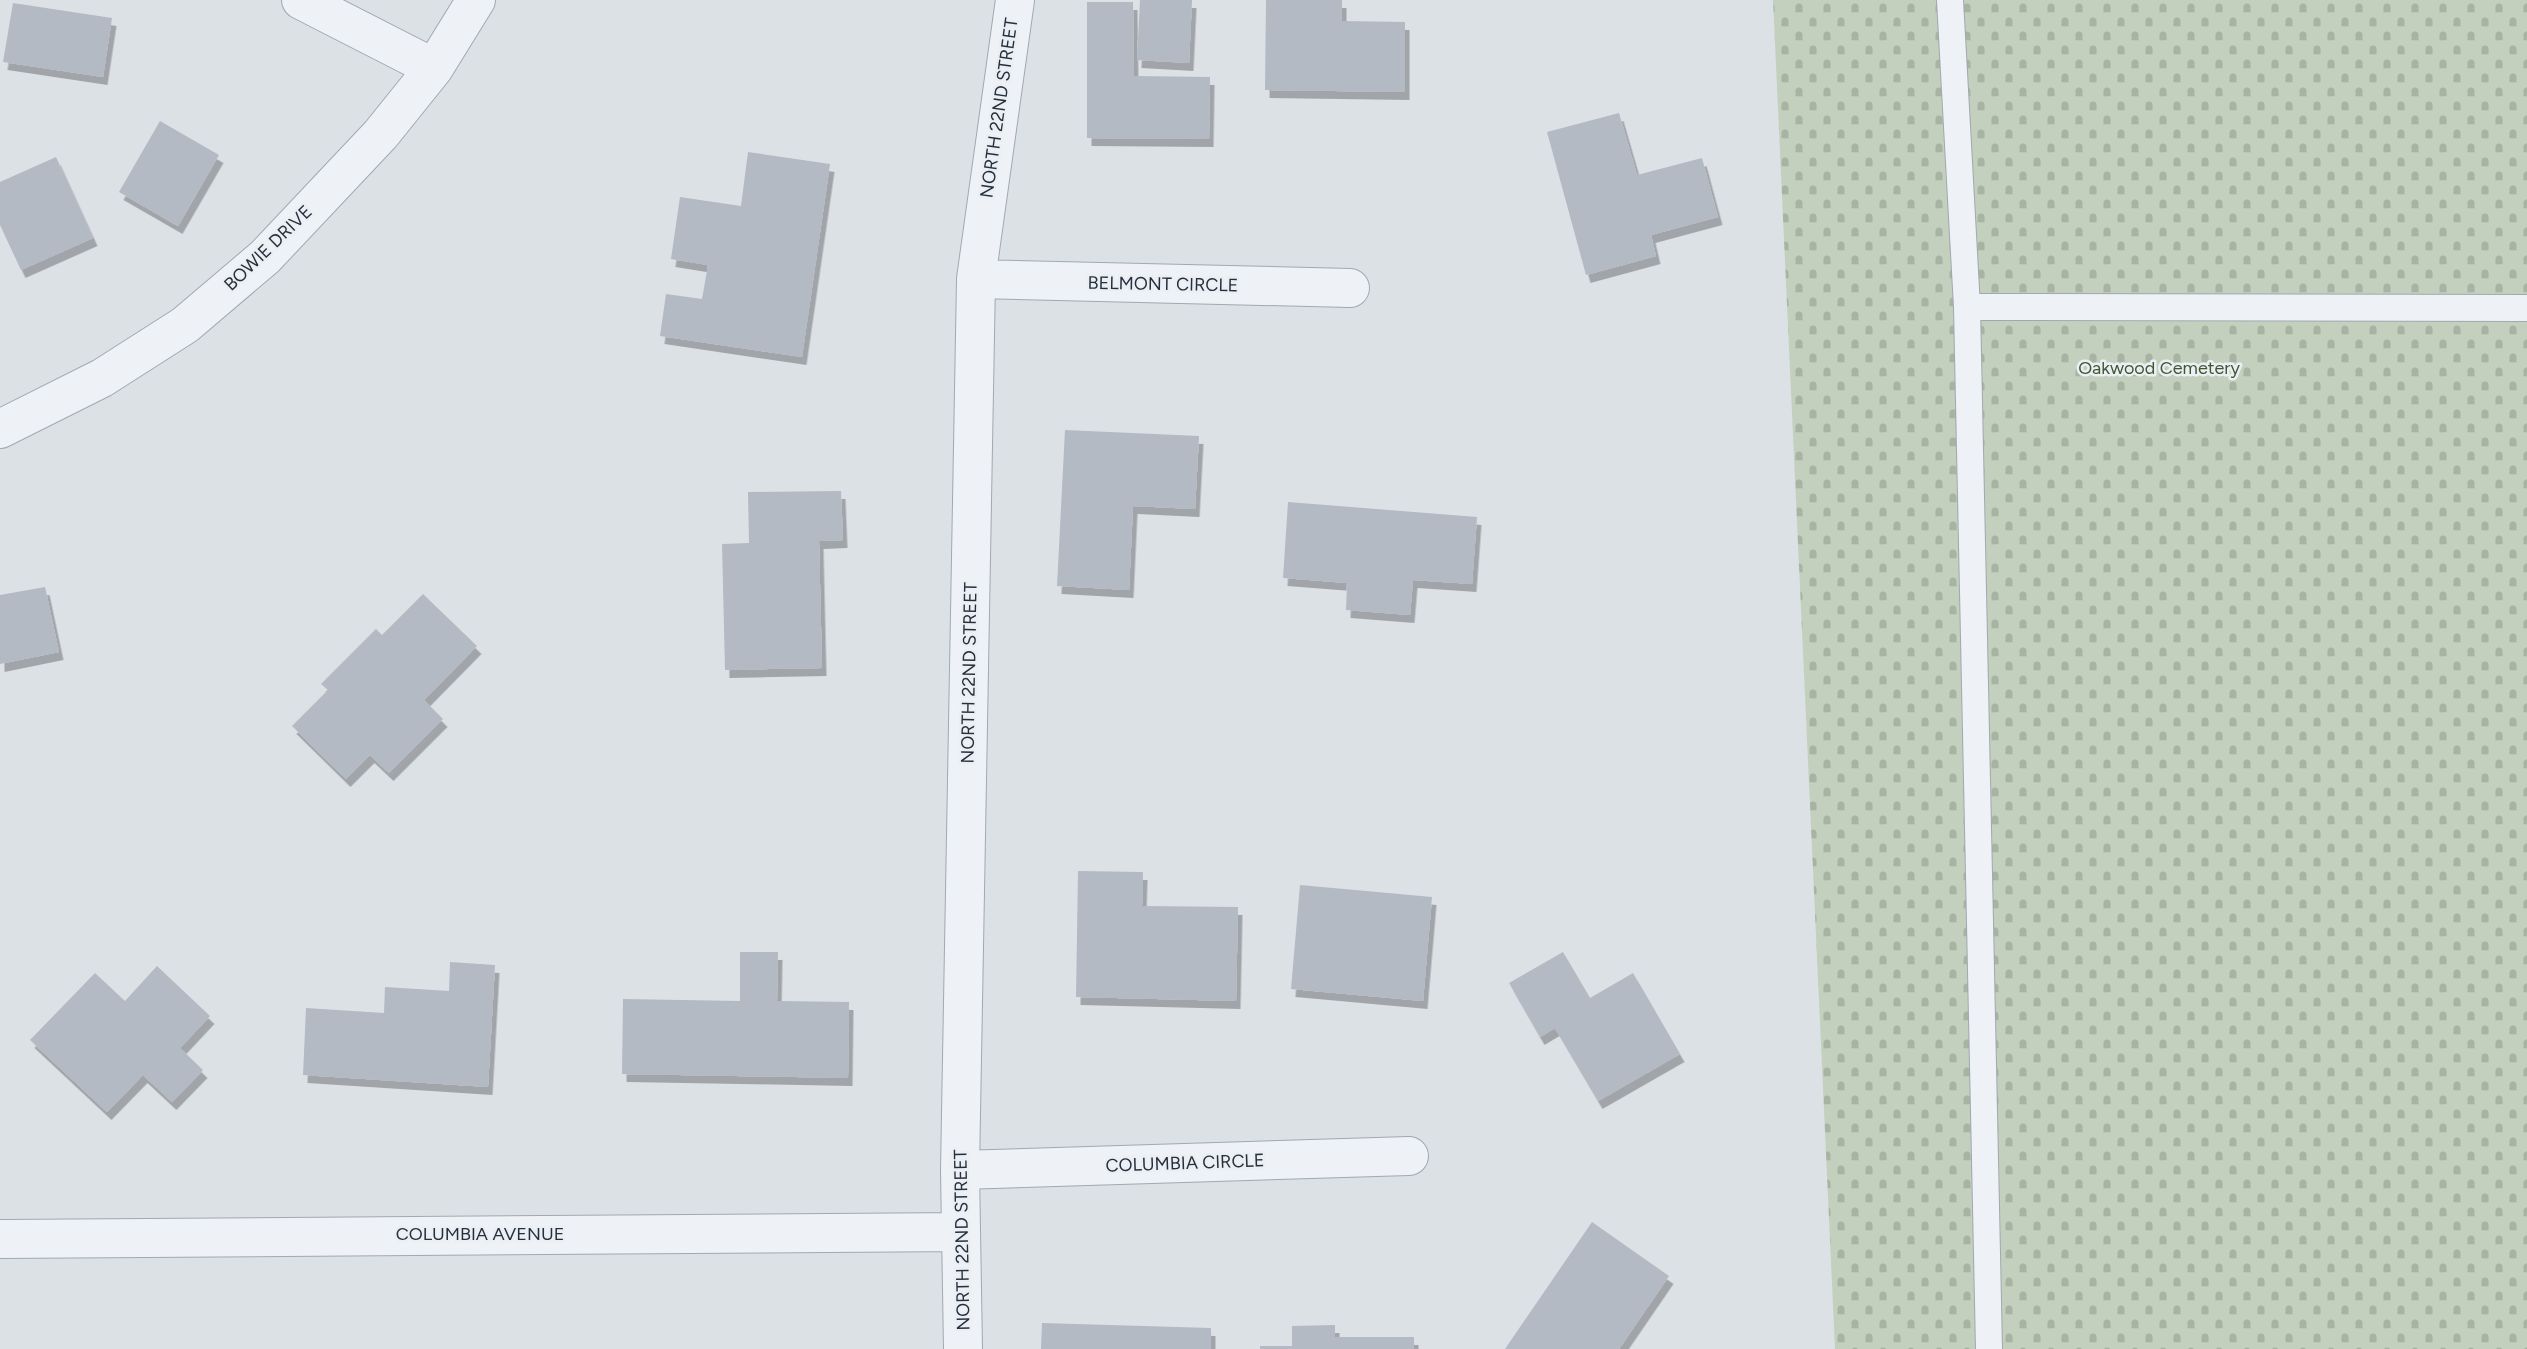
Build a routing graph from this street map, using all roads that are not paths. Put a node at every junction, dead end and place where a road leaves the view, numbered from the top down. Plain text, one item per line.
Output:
1 (302, 0) edge
2 (476, 0) edge
3 (1015, 0) edge
4 (1950, 0) edge
5 (434, 68) junction
6 (976, 279) junction
7 (1350, 288) dead end
8 (1966, 307) junction
9 (2527, 308) edge
10 (0, 429) edge
11 (1409, 1156) dead end
12 (960, 1170) junction
13 (961, 1232) junction
14 (0, 1239) edge
15 (963, 1349) edge
16 (1989, 1349) edge

1 - 5 street
2 - 5 street, BOWIE DRIVE
3 - 6 street, NORTH 22ND STREET
4 - 8 lane
5 - 10 street, BOWIE DRIVE
6 - 7 street, BELMONT CIRCLE
6 - 12 street, NORTH 22ND STREET
8 - 9 lane
8 - 16 lane
11 - 12 street, COLUMBIA CIRCLE
12 - 13 street, NORTH 22ND STREET
13 - 14 street, COLUMBIA AVENUE
13 - 15 street, NORTH 22ND STREET

